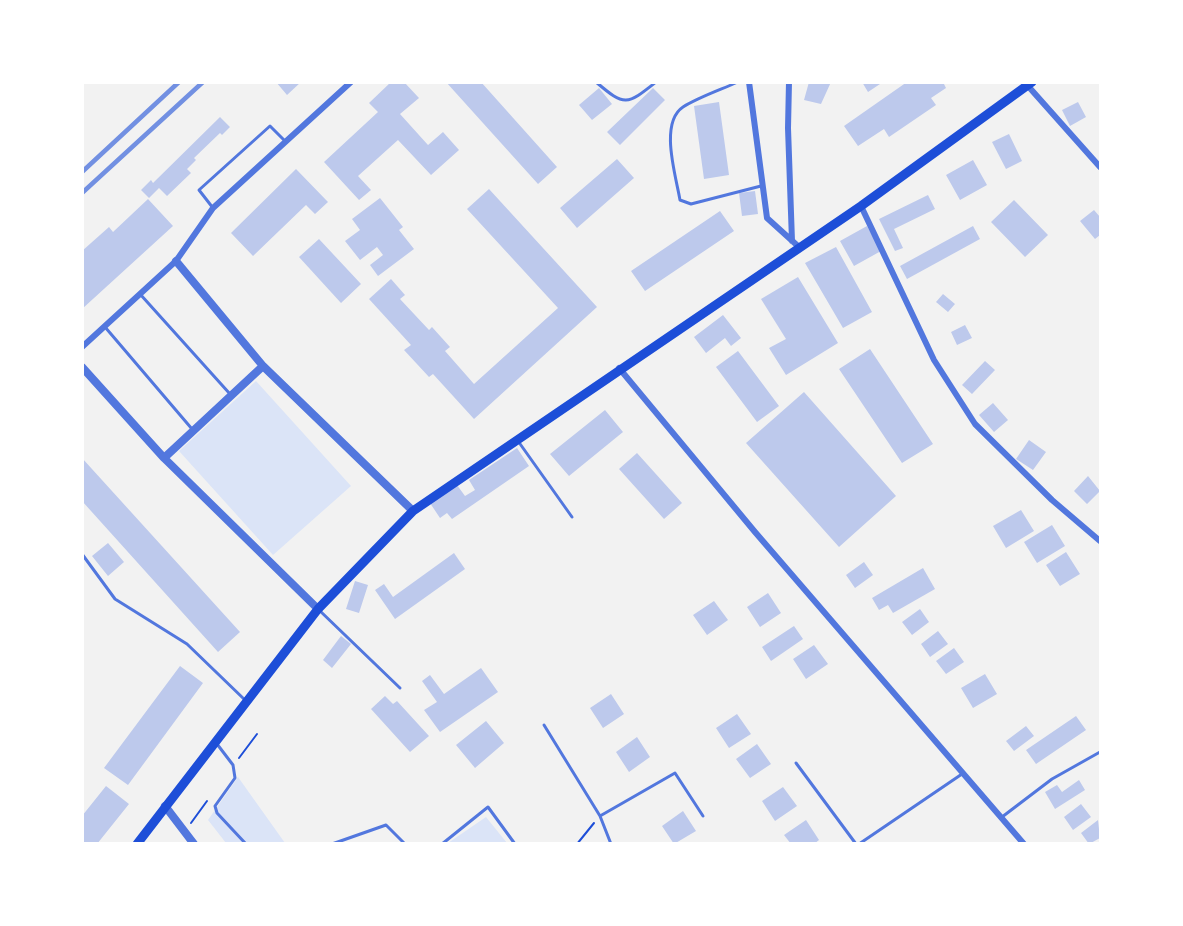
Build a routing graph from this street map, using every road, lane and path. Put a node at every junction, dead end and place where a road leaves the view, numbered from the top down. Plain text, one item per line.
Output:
1 (351, 82) edge
2 (596, 82) edge
3 (656, 82) edge
4 (738, 82) edge
5 (749, 82) edge
6 (789, 82) edge
7 (1030, 84) edge
8 (286, 142) junction
9 (1101, 167) edge
10 (763, 186) junction
11 (861, 206) junction
12 (213, 208) junction
13 (796, 244) junction
14 (176, 261) junction
15 (140, 294) junction
16 (104, 327) junction
17 (82, 347) edge
18 (263, 366) junction
19 (82, 367) edge
20 (619, 368) junction
21 (231, 395) junction
22 (194, 430) junction
23 (517, 439) junction
24 (164, 458) junction
25 (413, 511) junction
26 (572, 517) dead end
27 (1101, 541) edge
28 (82, 554) edge
29 (318, 609) junction
30 (400, 688) dead end
31 (248, 703) junction
32 (544, 725) dead end
33 (216, 743) junction
34 (1101, 752) edge
35 (796, 763) dead end
36 (964, 773) junction
37 (165, 806) junction
38 (600, 816) junction
39 (703, 816) dead end
40 (1002, 817) junction
41 (137, 843) edge
42 (194, 843) edge
43 (246, 843) edge
44 (332, 843) edge
45 (405, 843) edge
46 (442, 843) edge
47 (515, 843) edge
48 (577, 843) edge
49 (611, 843) edge
50 (858, 843) edge
51 (1024, 843) edge

1 - 8 street
2 - 3 lane
4 - 10 lane
5 - 10 street
6 - 13 street
7 - 9 street
7 - 11 main road
8 - 12 street
8 - 12 lane
10 - 13 street
11 - 13 main road
11 - 27 street
12 - 14 street
13 - 20 main road
14 - 15 street
14 - 18 street
15 - 16 street
15 - 21 lane
16 - 17 street
16 - 22 lane
18 - 21 street
18 - 25 street
19 - 24 street
20 - 23 main road
20 - 36 street
21 - 22 street
22 - 24 street
23 - 25 main road
23 - 26 lane
24 - 29 street
25 - 29 main road
28 - 31 lane
29 - 30 lane
29 - 31 main road
31 - 33 main road
32 - 38 lane
33 - 37 main road
33 - 43 lane
34 - 40 lane
35 - 50 lane
36 - 40 street
36 - 50 lane
37 - 41 main road
37 - 42 street
38 - 39 lane
38 - 48 path
38 - 49 lane
40 - 51 street
44 - 45 lane
46 - 47 lane

